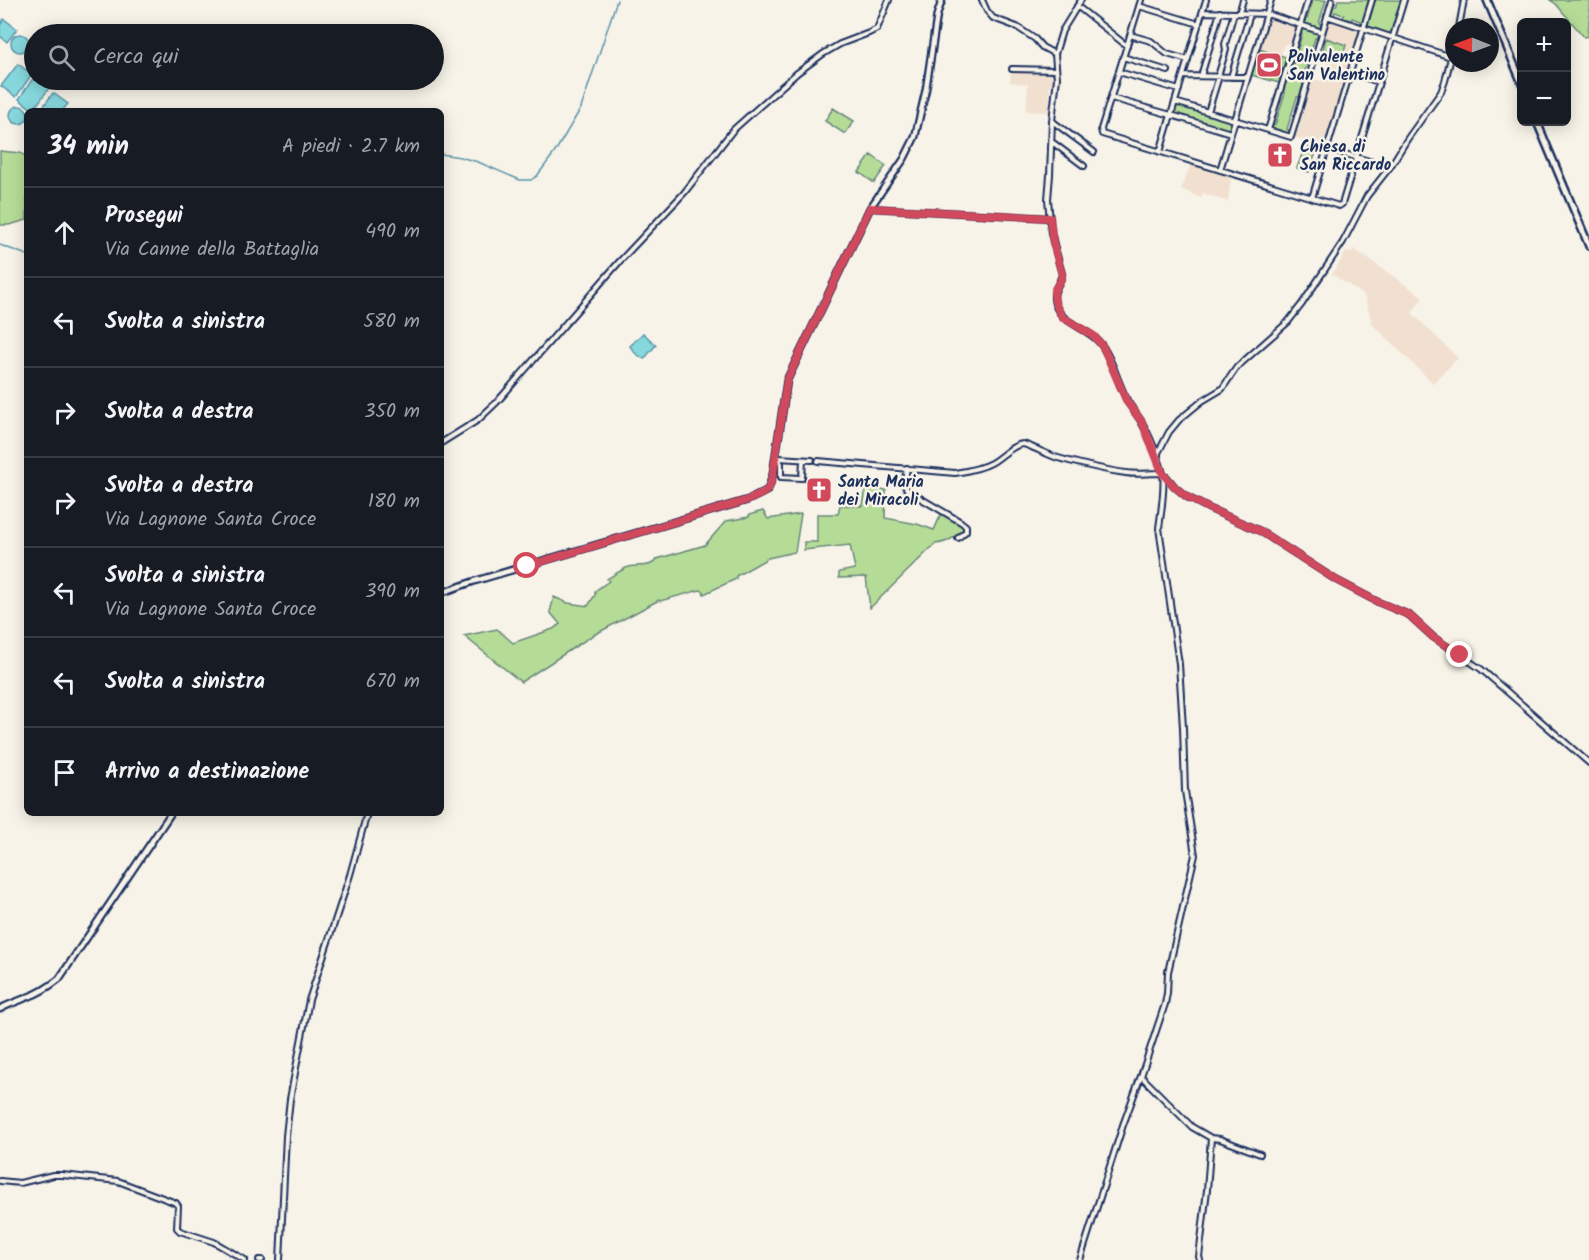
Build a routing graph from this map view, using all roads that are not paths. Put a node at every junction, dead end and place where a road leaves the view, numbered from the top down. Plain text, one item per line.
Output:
1 (889, 0) edge
2 (942, 0) edge
3 (982, 0) edge
4 (1081, 0) edge
5 (1141, 0) edge
6 (1206, 0) edge
7 (1243, 0) edge
8 (1271, 0) edge
9 (1308, 0) edge
10 (1332, 0) edge
11 (1372, 0) edge
12 (1404, 0) edge
13 (1464, 0) edge
14 (1487, 0) edge
15 (1077, 6) junction
16 (1139, 6) junction
17 (1203, 12) junction
18 (1220, 12) junction
19 (1236, 13) junction
20 (1250, 14) junction
21 (1267, 14) junction
22 (1327, 16) junction
23 (1461, 18) edge
24 (1199, 24) junction
25 (1300, 25) junction
26 (1364, 28) junction
27 (1322, 32) junction
28 (1130, 34) junction
29 (1393, 38) junction
30 (1127, 46) junction
31 (1055, 54) junction
32 (1445, 55) edge
33 (1123, 57) junction
34 (1188, 60) junction
35 (1012, 69) dead end
36 (1056, 70) junction
37 (1168, 71) dead end
38 (1119, 72) junction
39 (1447, 72) edge
40 (1350, 73) junction
41 (1517, 73) edge
42 (1183, 76) junction
43 (1201, 76) junction
44 (1218, 76) junction
45 (1232, 77) junction
46 (1248, 77) junction
47 (1379, 82) junction
48 (1179, 90) junction
49 (1111, 98) junction
50 (1175, 102) junction
51 (1208, 112) junction
52 (1171, 115) junction
53 (1235, 120) junction
54 (1052, 121) junction
55 (1539, 126) edge
56 (1268, 130) junction
57 (1231, 133) junction
58 (1052, 142) junction
59 (1327, 149) junction
60 (1094, 152) dead end
61 (1160, 152) junction
62 (1356, 156) junction
63 (1084, 166) dead end
64 (1390, 167) junction
65 (1220, 170) junction
66 (1312, 198) junction
67 (870, 208) junction
68 (1050, 218) junction
69 (1589, 246) edge
70 (444, 441) edge
71 (776, 458) junction
72 (1157, 458) junction
73 (803, 460) junction
74 (812, 460) dead end
75 (818, 461) dead end
76 (907, 468) junction
77 (1163, 474) junction
78 (958, 538) dead end
79 (444, 591) edge
80 (1589, 763) edge
81 (169, 816) edge
82 (367, 816) edge
83 (0, 1009) edge
84 (1141, 1076) junction
85 (1211, 1138) junction
86 (1260, 1154) dead end
87 (0, 1181) edge
88 (245, 1260) edge
89 (280, 1260) edge
90 (1080, 1260) edge
91 (1200, 1260) edge

1 - 70 street
2 - 67 street
3 - 31 street
4 - 15 street
5 - 16 street
6 - 17 street
7 - 19 street
8 - 21 street
9 - 25 street
10 - 22 street
11 - 26 street
12 - 29 street
13 - 23 street
14 - 41 main road
15 - 30 street
15 - 31 street
16 - 24 street
16 - 28 street
17 - 18 street
17 - 24 street
18 - 19 street
18 - 43 street
19 - 20 street
19 - 44 street
20 - 21 street
20 - 45 street
21 - 25 street
21 - 46 street
22 - 26 street
22 - 27 street
24 - 34 street
25 - 27 street
25 - 56 street
26 - 29 street
26 - 40 street
27 - 56 street
28 - 30 street
28 - 34 street
29 - 32 street
29 - 47 street
30 - 33 street
31 - 36 street
33 - 37 street
33 - 38 street
34 - 42 street
35 - 36 street
36 - 54 street
38 - 48 street
38 - 49 street
39 - 64 street
40 - 47 street
40 - 59 street
42 - 43 street
42 - 48 street
43 - 44 street
44 - 45 street
44 - 51 street
45 - 46 street
46 - 53 street
47 - 62 street
48 - 50 street
49 - 52 street
49 - 61 street
50 - 51 street
50 - 52 street
51 - 53 street
52 - 57 street
52 - 61 street
53 - 56 street
53 - 57 street
54 - 58 street
54 - 60 street
55 - 69 main road
57 - 65 street
58 - 63 street
58 - 68 street
59 - 62 street
59 - 66 street
61 - 65 street
62 - 64 street
62 - 66 street
64 - 72 street
65 - 66 street
67 - 68 street
67 - 71 street
68 - 72 street
71 - 73 street
71 - 73 street
71 - 79 street
72 - 77 street
73 - 74 street
75 - 76 street
76 - 77 street
76 - 78 street
77 - 80 street
77 - 84 street
81 - 83 street
82 - 89 street
84 - 85 street
84 - 90 street
85 - 86 street
85 - 91 street
87 - 88 street

